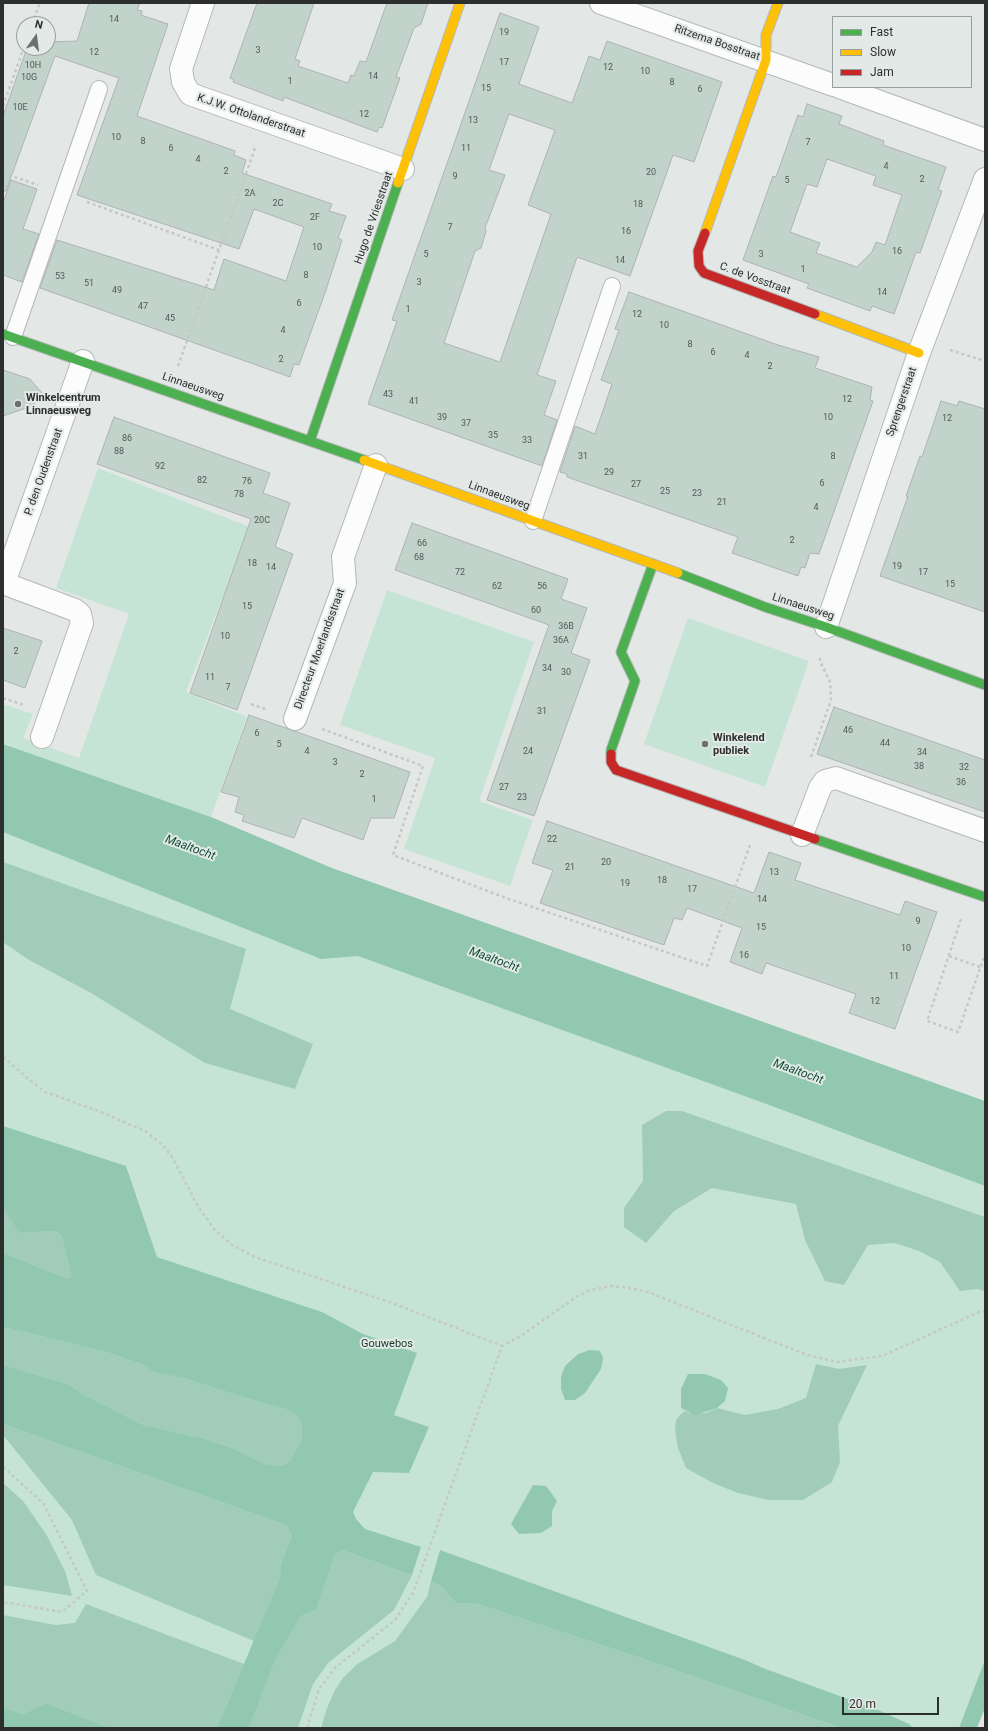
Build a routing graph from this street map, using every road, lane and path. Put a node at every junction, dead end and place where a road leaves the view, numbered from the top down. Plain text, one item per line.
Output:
1 (40, 3) edge
2 (203, 3) edge
3 (460, 3) edge
4 (601, 3) edge
5 (778, 3) edge
6 (35, 16) edge
7 (21, 56) edge
8 (766, 60) junction
9 (832, 85) edge
10 (842, 88) edge
11 (99, 89) dead end
12 (3, 106) edge
13 (265, 121) junction
14 (985, 140) edge
15 (403, 169) junction
16 (3, 173) edge
17 (985, 179) edge
18 (63, 194) junction
19 (219, 250) junction
20 (612, 286) dead end
21 (8, 335) edge
22 (921, 346) junction
23 (84, 361) junction
24 (985, 362) edge
25 (169, 392) junction
26 (310, 441) junction
27 (376, 465) junction
28 (533, 521) junction
29 (653, 564) junction
30 (3, 583) edge
31 (826, 627) junction
32 (985, 685) edge
33 (251, 704) dead end
34 (294, 719) junction
35 (42, 737) dead end
36 (808, 764) dead end
37 (759, 820) junction
38 (985, 831) edge
39 (802, 835) junction
40 (971, 892) junction
41 (985, 897) edge
42 (985, 954) edge
43 (949, 956) junction
44 (980, 967) junction
45 (3, 1057) edge
46 (985, 1311) edge
47 (502, 1346) junction
48 (3, 1467) edge
49 (3, 1602) edge
50 (307, 1728) edge

1 - 6 path
2 - 13 street, K.J.W. Ottolanderstraat
3 - 15 street, Hugo de Vriesstraat
4 - 8 street, Ritzema Bosstraat
5 - 8 street, C. de Vosstraat
7 - 12 path
8 - 9 street, Ritzema Bosstraat
8 - 22 street, C. de Vosstraat
10 - 14 street
11 - 18 lane
13 - 15 street, K.J.W. Ottolanderstraat
13 - 19 path
15 - 26 street, Hugo de Vriesstraat
16 - 18 path
17 - 22 street, Sprengerstraat
18 - 19 path
18 - 21 lane
19 - 25 path
20 - 28 lane
21 - 23 street, Linnaeusweg
22 - 24 path
22 - 31 street, Sprengerstraat
23 - 25 street, Linnaeusweg
23 - 30 street, P. den Oudenstraat
25 - 26 street, Linnaeusweg
26 - 27 street, Linnaeusweg
27 - 28 street, Linnaeusweg
27 - 34 street, Directeur Moerlandsstraat
28 - 29 street, Linnaeusweg
29 - 31 street, Linnaeusweg
29 - 37 street
30 - 35 street, P. den Oudenstraat
31 - 32 street, Linnaeusweg
31 - 36 path
33 - 34 path, Directeur Moerlandsstraat
34 - 37 path, Directeur Moerlandsstraat
37 - 39 street
38 - 39 street
39 - 40 street
40 - 41 street
40 - 43 path
42 - 44 path
43 - 44 path
43 - 44 path
45 - 47 path
46 - 47 path
47 - 50 path
48 - 49 path

